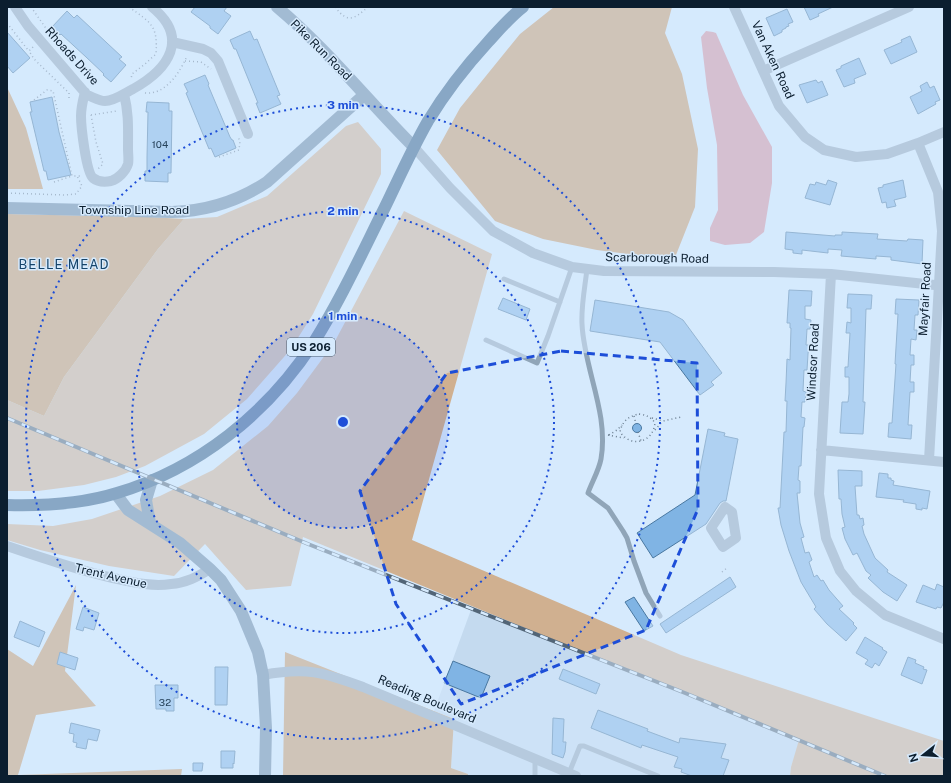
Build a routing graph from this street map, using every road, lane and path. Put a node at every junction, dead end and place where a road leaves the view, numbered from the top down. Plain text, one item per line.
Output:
1 (15, 7) edge
2 (129, 7) edge
3 (152, 7) edge
4 (277, 7) edge
5 (335, 7) edge
6 (368, 7) edge
7 (523, 7) edge
8 (734, 7) edge
9 (909, 7) edge
10 (7, 23) edge
11 (172, 42) junction
12 (190, 46) junction
13 (29, 51) dead end
14 (185, 61) junction
15 (212, 70) dead end
16 (763, 71) junction
17 (133, 82) dead end
18 (85, 92) junction
19 (141, 92) dead end
20 (124, 94) junction
21 (364, 94) junction
22 (34, 100) dead end
23 (128, 110) junction
24 (86, 116) junction
25 (944, 132) edge
26 (237, 134) dead end
27 (248, 134) dead end
28 (918, 144) junction
29 (414, 147) junction
30 (219, 157) dead end
31 (90, 173) junction
32 (72, 176) junction
33 (77, 176) junction
34 (54, 182) dead end
35 (7, 193) edge
36 (7, 208) edge
37 (572, 267) junction
38 (587, 269) junction
39 (831, 274) junction
40 (504, 279) dead end
41 (941, 286) edge
42 (560, 302) junction
43 (486, 340) dead end
44 (634, 415) junction
45 (648, 417) junction
46 (680, 417) dead end
47 (663, 421) junction
48 (623, 423) junction
49 (636, 424) dead end
50 (638, 432) dead end
51 (653, 432) junction
52 (626, 438) junction
53 (641, 441) junction
54 (821, 450) junction
55 (929, 460) junction
56 (944, 462) edge
57 (152, 480) junction
58 (116, 494) junction
59 (7, 506) edge
60 (150, 523) junction
61 (7, 546) edge
62 (727, 568) dead end
63 (210, 569) junction
64 (722, 572) dead end
65 (660, 616) dead end
66 (944, 639) edge
67 (263, 675) junction
68 (535, 759) junction
69 (572, 774) edge
70 (265, 776) edge
71 (536, 776) edge
72 (658, 776) edge

1 - 18 street, Rhoads Drive
2 - 17 path
3 - 11 street
4 - 21 street, Pike Run Road
5 - 6 path
7 - 29 highway, US 206
8 - 16 street, Van Aken Road
9 - 16 street
10 - 13 path
11 - 12 street
11 - 20 street, Rhoads Drive
12 - 14 path
12 - 27 street
14 - 15 path
14 - 19 path
16 - 28 street, Van Aken Road
18 - 20 street, Rhoads Drive
18 - 24 street
20 - 23 street
21 - 29 street, Pike Run Road
21 - 36 street, Township Line Road
22 - 32 path
23 - 24 path
23 - 31 street
24 - 31 street
24 - 31 path
25 - 28 street, Van Aken Road
26 - 30 path
28 - 41 street, Mayfair Road
29 - 37 street, Scarborough Road
29 - 57 highway, US 206
31 - 33 path
32 - 33 path
32 - 34 path
33 - 35 path
37 - 38 street, Scarborough Road
37 - 42 lane
38 - 39 street, Scarborough Road
38 - 65 lane
39 - 41 street, Scarborough Road
39 - 54 street, Windsor Road
40 - 42 lane
41 - 55 street, Mayfair Road
42 - 43 lane
44 - 45 path
44 - 48 path
44 - 49 path
45 - 47 path
45 - 51 path
46 - 47 path
47 - 51 path
48 - 52 path
48 - 52 path
50 - 53 path
51 - 53 path
52 - 53 path
54 - 55 street
54 - 66 street, Windsor Road
55 - 56 street
57 - 58 highway, US 206
57 - 60 street
58 - 59 highway, US 206
58 - 60 street
60 - 63 street
61 - 63 street, Trent Avenue
62 - 64 path
63 - 67 street
67 - 68 street, Reading Boulevard
67 - 70 street
68 - 69 street, Reading Boulevard
68 - 71 lane
69 - 72 lane

